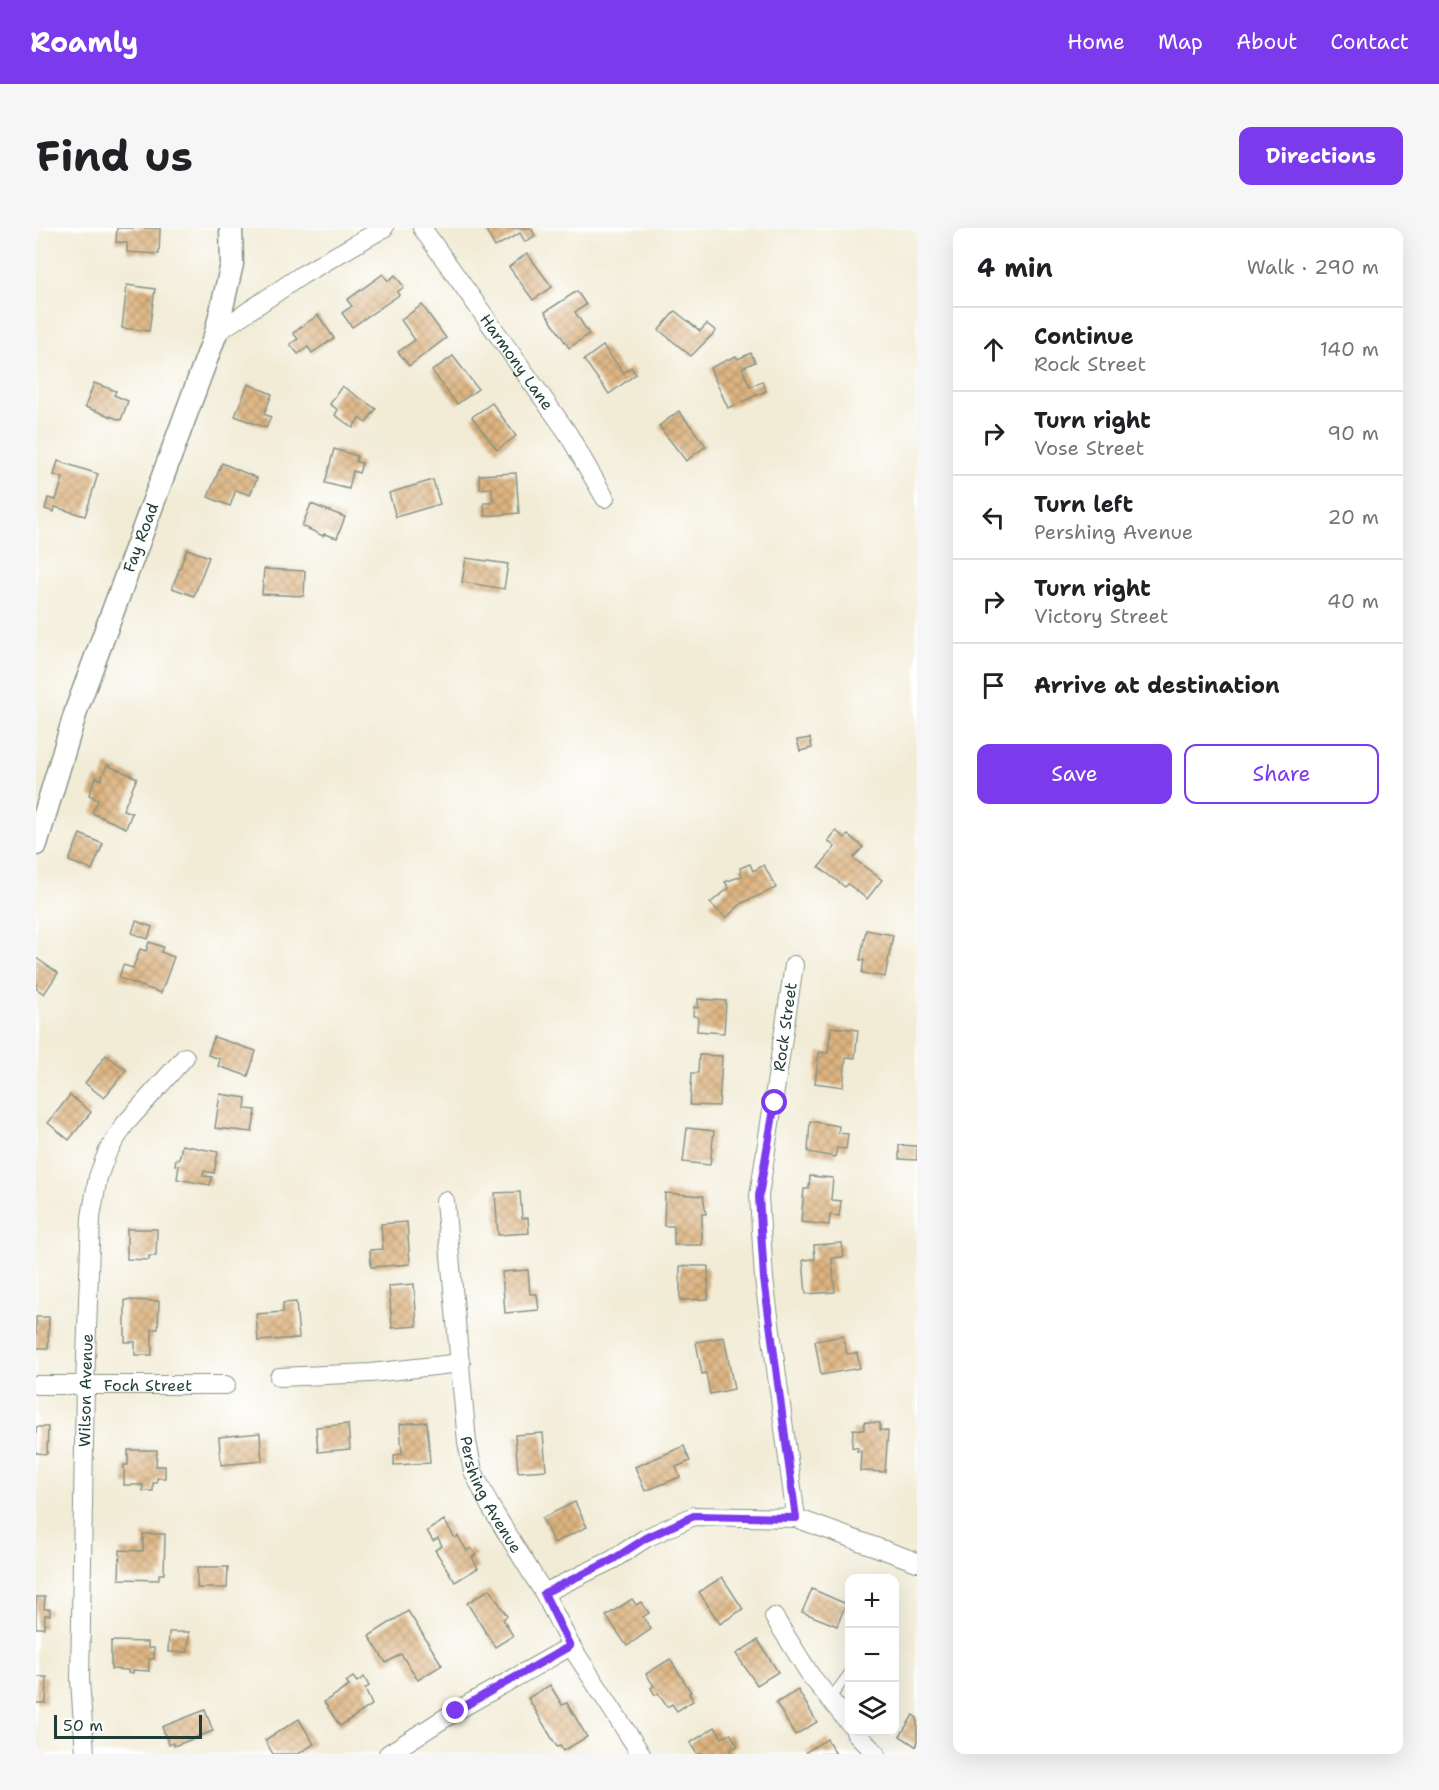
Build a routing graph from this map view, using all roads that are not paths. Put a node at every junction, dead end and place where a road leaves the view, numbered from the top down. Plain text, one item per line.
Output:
1 (231, 228) edge
2 (384, 228) edge
3 (422, 228) edge
4 (216, 333) junction
5 (605, 498) dead end
6 (36, 844) edge
7 (794, 965) dead end
8 (186, 1057) dead end
9 (445, 1200) dead end
10 (461, 1364) junction
11 (279, 1377) dead end
12 (36, 1385) edge
13 (226, 1385) dead end
14 (85, 1386) junction
15 (796, 1518) junction
16 (917, 1562) edge
17 (544, 1593) junction
18 (774, 1617) dead end
19 (570, 1646) junction
20 (845, 1678) edge
21 (830, 1699) junction
22 (845, 1719) edge
23 (860, 1736) edge
24 (85, 1754) edge
25 (388, 1754) edge
26 (641, 1754) edge
27 (876, 1754) edge

1 - 4 street, Fay Road
2 - 4 street
3 - 5 street, Harmony Lane
4 - 6 street, Fay Road
7 - 15 street, Rock Street
8 - 14 street, Wilson Avenue
9 - 10 street, Pershing Avenue
10 - 11 street
10 - 17 street, Pershing Avenue
12 - 14 street, Foch Street
13 - 14 street, Foch Street
14 - 24 street, Wilson Avenue
15 - 16 street
15 - 17 street
17 - 19 street, Pershing Avenue
18 - 21 street
19 - 25 street
19 - 26 street, Pershing Avenue
20 - 21 lane
21 - 22 street
23 - 27 street

